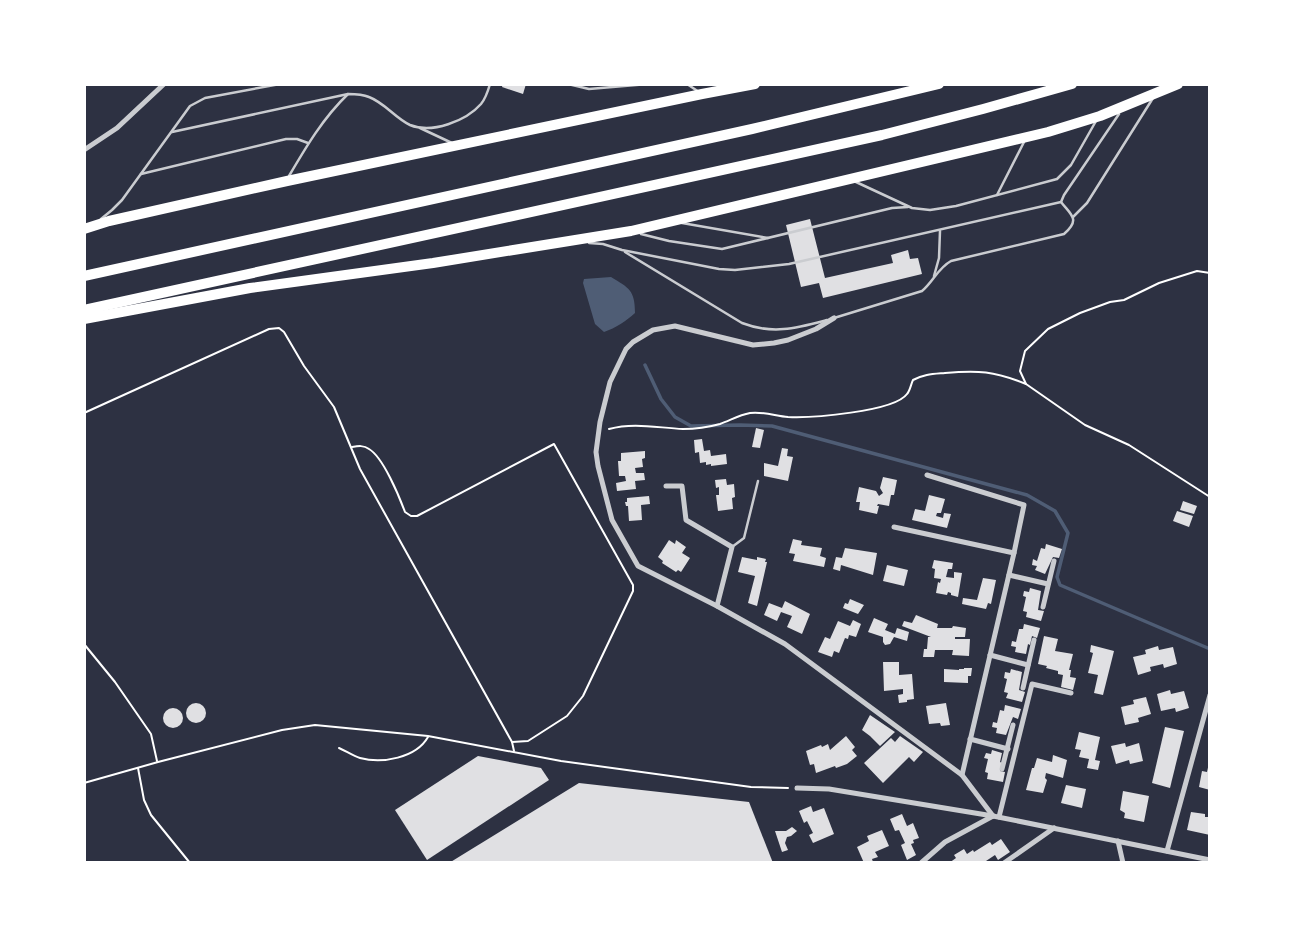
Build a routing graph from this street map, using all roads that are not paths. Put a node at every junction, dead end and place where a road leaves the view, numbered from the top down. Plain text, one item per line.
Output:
1 (164, 84) edge
2 (281, 84) edge
3 (490, 84) edge
4 (568, 84) edge
5 (648, 84) edge
6 (687, 84) edge
7 (755, 84) edge
8 (939, 84) edge
9 (1072, 84) edge
10 (1178, 84) edge
11 (348, 94) junction
12 (702, 94) junction
13 (1156, 94) junction
14 (1124, 107) junction
15 (1100, 116) junction
16 (415, 126) junction
17 (172, 132) junction
18 (1026, 137) junction
19 (308, 143) junction
20 (458, 146) junction
21 (84, 150) edge
22 (141, 174) junction
23 (850, 179) junction
24 (287, 181) junction
25 (997, 195) junction
26 (1061, 202) junction
27 (912, 208) junction
28 (1073, 217) junction
29 (671, 222) junction
30 (87, 228) edge
31 (940, 230) junction
32 (631, 231) junction
33 (769, 239) junction
34 (561, 243) junction
35 (622, 250) junction
36 (84, 276) edge
37 (933, 279) junction
38 (84, 310) edge
39 (834, 318) junction
40 (84, 319) edge
41 (926, 475) dead end
42 (758, 481) dead end
43 (666, 486) dead end
44 (894, 527) dead end
45 (732, 547) junction
46 (1014, 553) junction
47 (1054, 561) dead end
48 (1009, 575) junction
49 (1048, 584) junction
50 (717, 606) junction
51 (1043, 607) dead end
52 (1034, 640) dead end
53 (990, 655) junction
54 (1028, 664) junction
55 (1023, 688) dead end
56 (1071, 693) dead end
57 (1210, 695) edge
58 (1013, 724) dead end
59 (971, 739) junction
60 (1007, 749) junction
61 (1002, 769) dead end
62 (962, 775) junction
63 (797, 788) road end
64 (996, 816) junction
65 (1054, 828) junction
66 (1118, 841) junction
67 (1167, 852) junction
68 (1210, 860) edge
69 (921, 863) edge
70 (1004, 863) edge
71 (1123, 863) edge

1 - 21 street
2 - 17 lane
3 - 16 lane
4 - 5 lane
6 - 12 lane
7 - 12 highway
8 - 36 highway
9 - 38 highway
10 - 13 highway
11 - 16 lane
11 - 17 lane
11 - 19 lane
12 - 20 highway
13 - 14 highway
13 - 28 lane
14 - 15 highway
14 - 26 lane
15 - 18 highway
15 - 25 lane
16 - 20 lane
17 - 22 lane
18 - 23 highway
18 - 25 lane
19 - 22 lane
19 - 24 lane
20 - 24 highway
22 - 30 lane
23 - 27 lane
23 - 29 highway
24 - 30 highway
25 - 27 lane
26 - 28 lane
26 - 31 lane
27 - 33 lane
28 - 37 lane
29 - 32 highway
29 - 33 lane
31 - 35 lane
31 - 37 lane
32 - 33 lane
32 - 34 highway
34 - 35 lane
34 - 40 highway
35 - 39 lane
37 - 39 lane
39 - 50 street
41 - 46 street
42 - 45 lane
43 - 45 street
44 - 46 street
45 - 50 street
46 - 48 street
47 - 49 street
48 - 49 street
48 - 53 street
49 - 51 street
50 - 62 street
52 - 54 street
53 - 54 street
53 - 59 street
54 - 55 street
56 - 64 street
57 - 67 street
58 - 60 street
59 - 60 street
59 - 62 street
60 - 61 street
62 - 64 street
63 - 64 street
64 - 65 street
64 - 69 street
65 - 66 street
65 - 70 street
66 - 67 street
66 - 71 street
67 - 68 street

